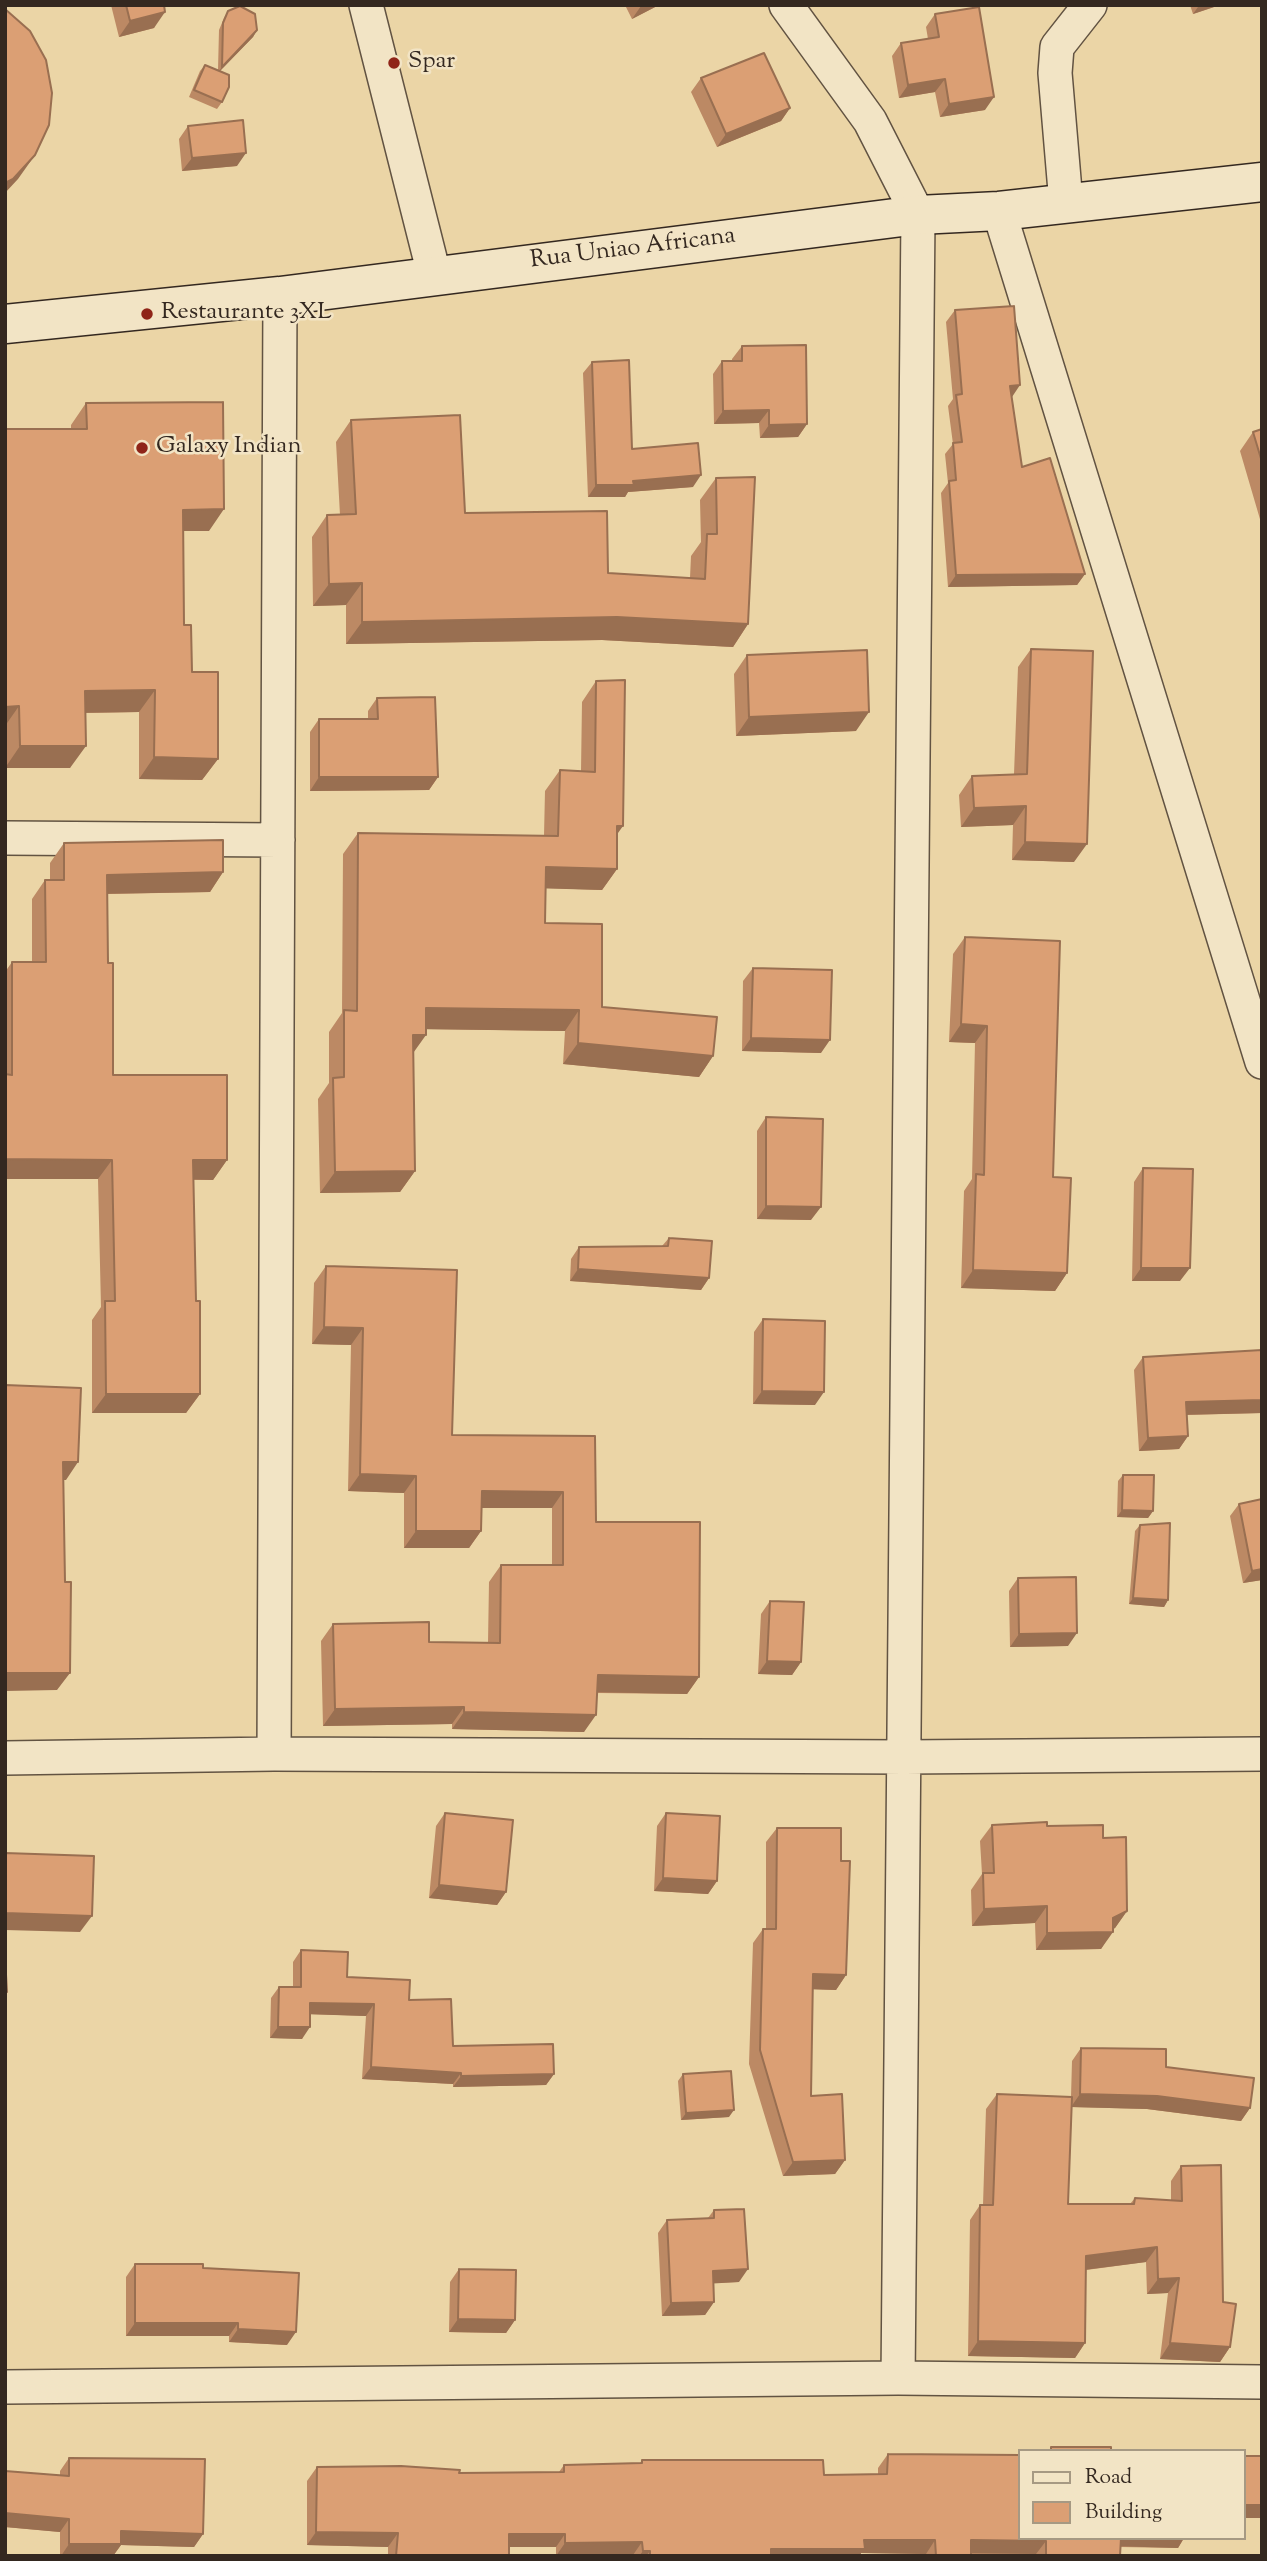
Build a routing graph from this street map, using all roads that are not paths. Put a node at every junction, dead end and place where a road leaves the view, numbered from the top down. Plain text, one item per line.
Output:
1 (366, 5) edge
2 (786, 5) edge
3 (1090, 5) edge
4 (1262, 182) edge
5 (1066, 203) junction
6 (999, 211) junction
7 (918, 215) junction
8 (434, 274) junction
9 (280, 296) junction
10 (5, 324) edge
11 (5, 838) edge
12 (278, 840) junction
13 (1259, 1048) edge
14 (274, 1754) junction
15 (1262, 1754) edge
16 (905, 1757) junction
17 (5, 1758) edge
18 (898, 2378) junction
19 (1262, 2382) edge
20 (5, 2386) edge

1 - 8 street
2 - 7 street
3 - 5 street
4 - 5 main road, Rua Uniao Africana
5 - 6 main road, Rua Uniao Africana
6 - 7 main road, Rua Uniao Africana
6 - 13 street
7 - 8 main road, Rua Uniao Africana
7 - 16 street
8 - 9 main road, Rua Uniao Africana
9 - 10 main road, Rua Uniao Africana
9 - 12 street
11 - 12 street
12 - 14 street
14 - 16 street
14 - 17 street
15 - 16 street
16 - 18 street
18 - 19 street
18 - 20 street

